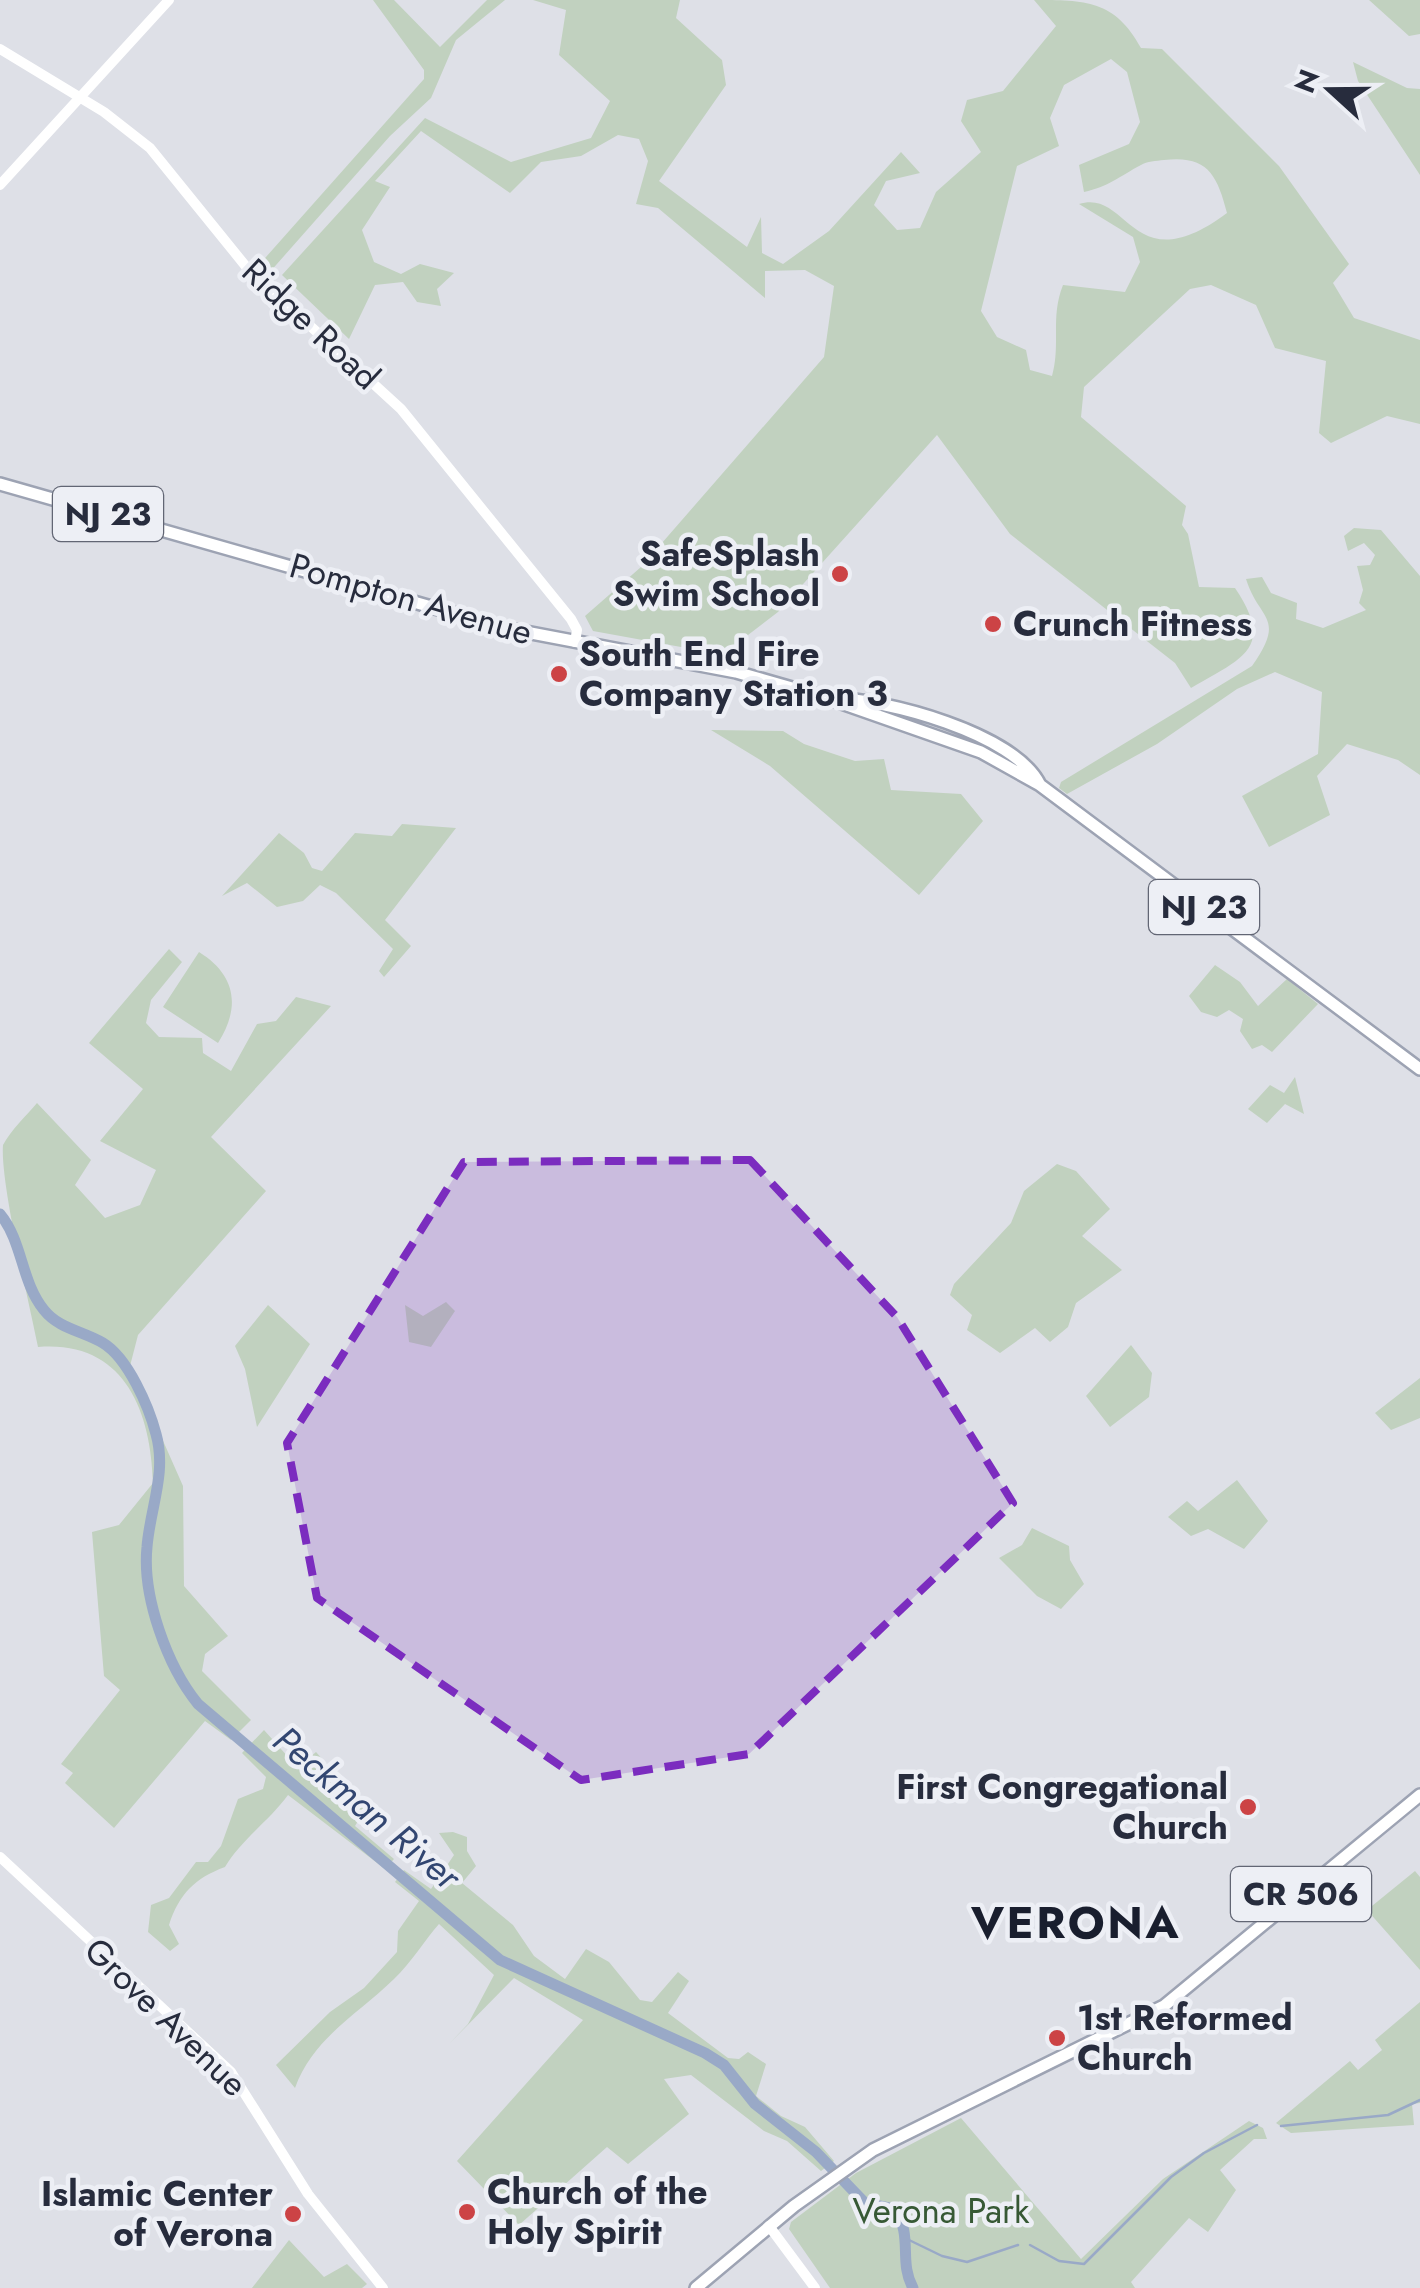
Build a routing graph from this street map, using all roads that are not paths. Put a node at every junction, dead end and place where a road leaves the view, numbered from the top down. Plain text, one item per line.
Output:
1 (169, 0) edge
2 (0, 49) edge
3 (80, 97) junction
4 (0, 185) edge
5 (0, 484) edge
6 (575, 642) junction
7 (1420, 1070) edge
8 (1420, 1796) edge
9 (0, 1858) edge
10 (769, 2226) junction
11 (382, 2288) edge
12 (696, 2288) edge
13 (814, 2288) edge

1 - 3 main road
2 - 3 main road, Ridge Road
3 - 4 main road
3 - 6 main road, Ridge Road
5 - 6 main road, Pompton Avenue / NJ 23
6 - 7 main road, Pompton Avenue / NJ 23
8 - 10 main road, CR 506
9 - 11 main road, Grove Avenue
10 - 12 main road, CR 506
10 - 13 main road

